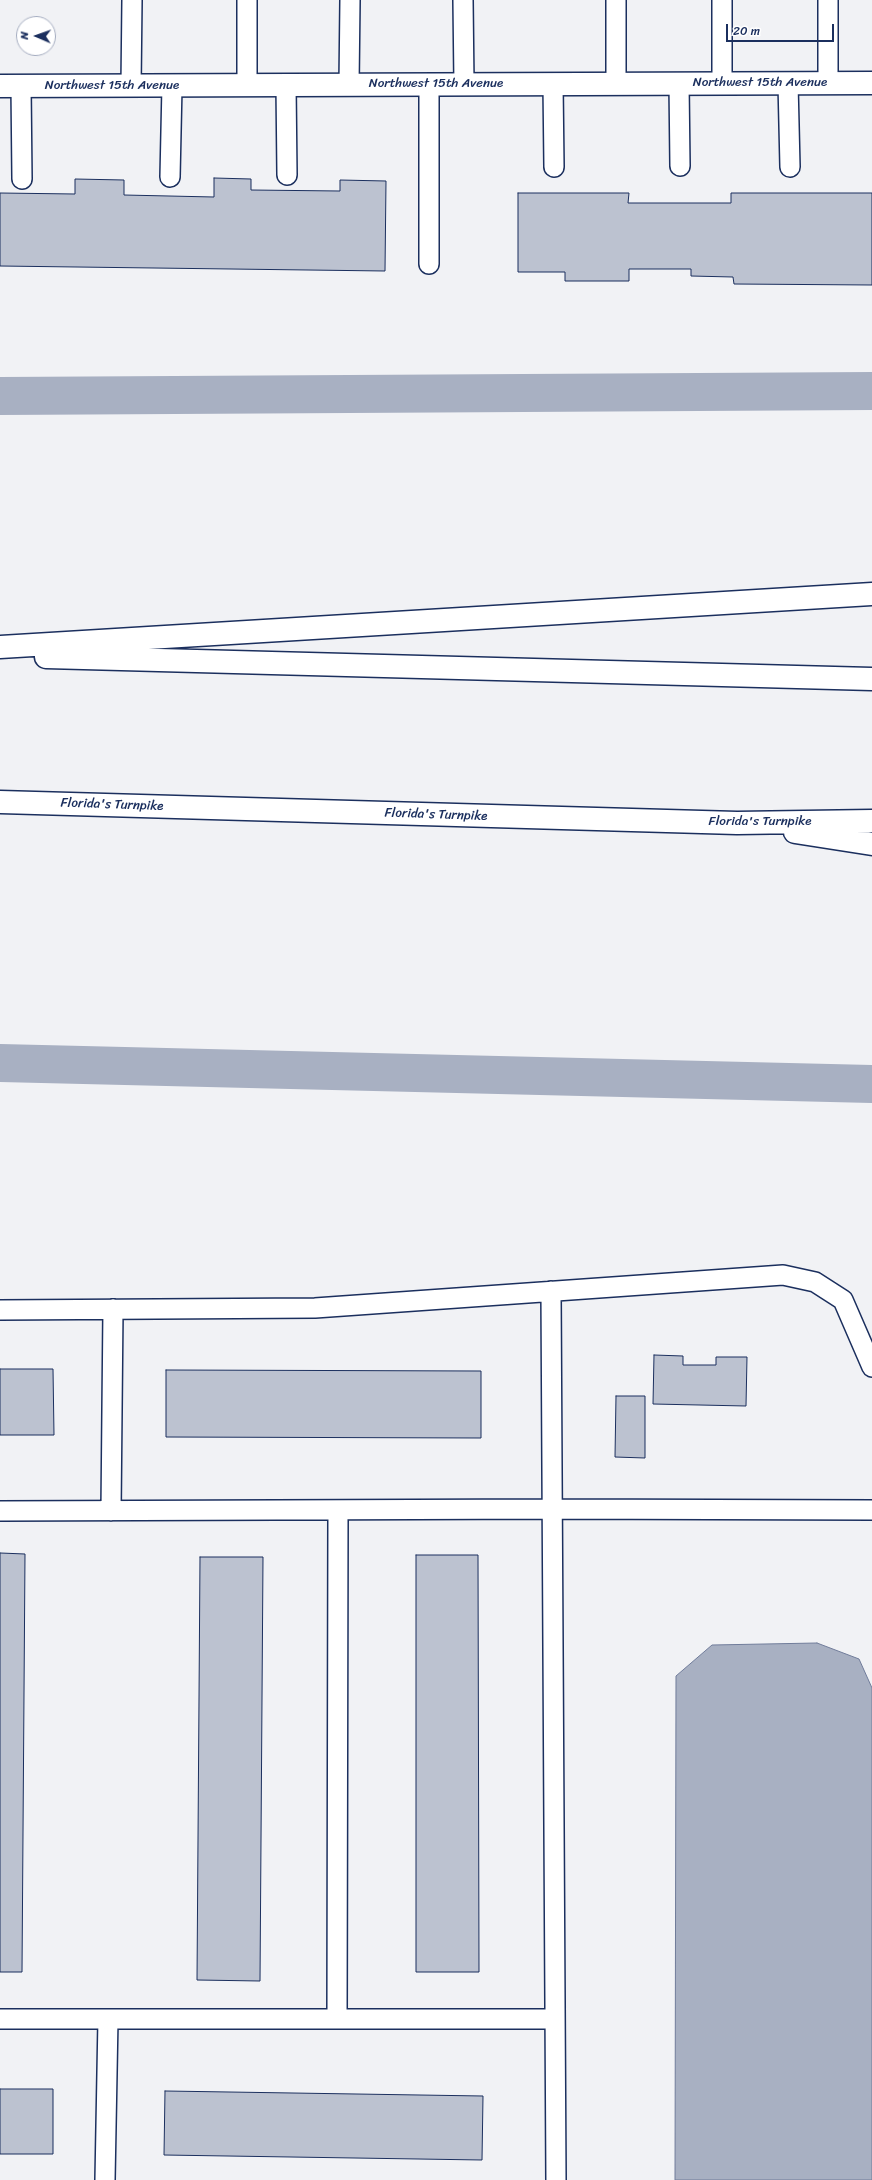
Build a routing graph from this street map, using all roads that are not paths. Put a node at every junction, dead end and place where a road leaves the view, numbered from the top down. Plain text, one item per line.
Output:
1 (132, 0) edge
2 (246, 0) edge
3 (350, 0) edge
4 (463, 0) edge
5 (616, 0) edge
6 (722, 0) edge
7 (828, 0) edge
8 (680, 83) junction
9 (722, 83) junction
10 (788, 83) junction
11 (828, 83) junction
12 (872, 83) edge
13 (430, 84) junction
14 (464, 84) junction
15 (553, 84) junction
16 (616, 84) junction
17 (286, 85) junction
18 (349, 85) junction
19 (0, 86) edge
20 (21, 86) junction
21 (131, 86) junction
22 (172, 86) junction
23 (247, 86) junction
24 (680, 166) dead end
25 (554, 167) dead end
26 (790, 167) dead end
27 (287, 175) dead end
28 (170, 177) dead end
29 (22, 179) dead end
30 (429, 264) dead end
31 (872, 594) edge
32 (0, 647) edge
33 (0, 655) edge
34 (872, 679) edge
35 (0, 802) edge
36 (872, 821) edge
37 (737, 823) junction
38 (872, 844) edge
39 (551, 1291) junction
40 (113, 1309) junction
41 (0, 1310) edge
42 (872, 1367) edge
43 (552, 1508) junction
44 (111, 1510) junction
45 (338, 1510) junction
46 (872, 1510) edge
47 (0, 1511) edge
48 (0, 2019) edge
49 (108, 2019) junction
50 (337, 2019) junction
51 (555, 2019) junction
52 (104, 2180) edge
53 (556, 2180) edge

1 - 21 lane
2 - 23 lane
3 - 18 lane
4 - 14 lane
5 - 16 lane
6 - 9 lane
7 - 11 lane
8 - 9 main road, Northwest 15th Avenue
8 - 16 main road, Northwest 15th Avenue
8 - 24 lane
9 - 10 main road, Northwest 15th Avenue
10 - 11 main road, Northwest 15th Avenue
10 - 26 lane
11 - 12 main road, Northwest 15th Avenue
13 - 14 main road, Northwest 15th Avenue
13 - 18 main road, Northwest 15th Avenue
13 - 30 lane
14 - 15 main road, Northwest 15th Avenue
15 - 16 main road, Northwest 15th Avenue
15 - 25 lane
17 - 18 main road, Northwest 15th Avenue
17 - 23 main road, Northwest 15th Avenue
17 - 27 lane
19 - 20 main road, Northwest 15th Avenue
20 - 21 main road, Northwest 15th Avenue
20 - 29 lane
21 - 22 main road, Northwest 15th Avenue
22 - 23 main road, Northwest 15th Avenue
22 - 28 lane
31 - 32 main road
33 - 34 main road
35 - 37 main road, Florida's Turnpike
36 - 37 main road, Florida's Turnpike
37 - 38 main road
39 - 40 lane
39 - 42 lane
39 - 43 lane
40 - 41 lane
40 - 44 lane
43 - 45 lane
43 - 46 lane
43 - 51 lane
44 - 45 lane
44 - 47 lane
45 - 50 lane
48 - 49 lane
49 - 50 lane
49 - 52 lane
50 - 51 lane
51 - 53 lane

